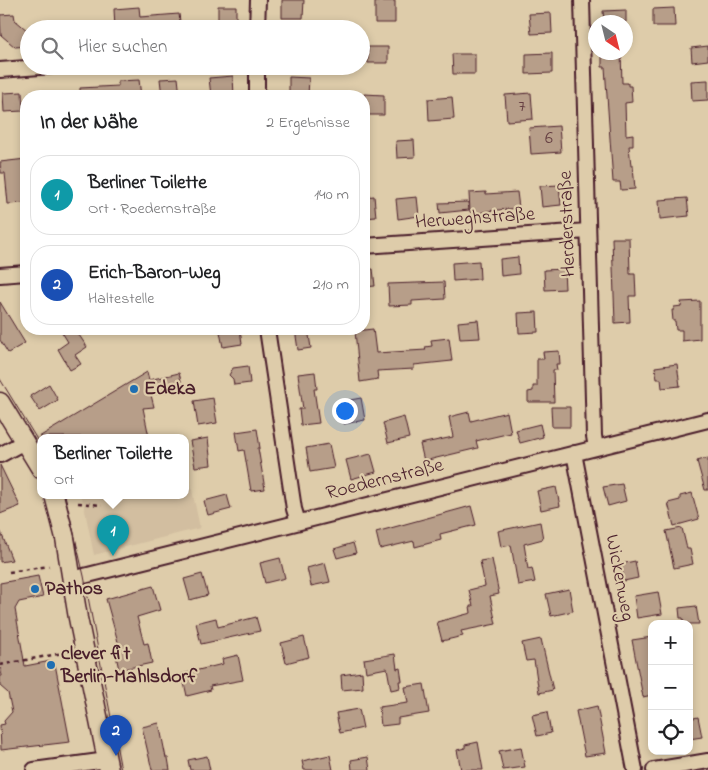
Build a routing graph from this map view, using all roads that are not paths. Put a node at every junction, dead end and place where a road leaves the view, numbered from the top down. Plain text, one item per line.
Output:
1 (258, 0) edge
2 (582, 0) edge
3 (257, 20) edge
4 (20, 69) edge
5 (0, 70) edge
6 (257, 75) edge
7 (257, 90) edge
8 (588, 231) junction
9 (370, 246) edge
10 (20, 273) edge
11 (0, 275) edge
12 (268, 335) edge
13 (0, 402) edge
14 (708, 420) edge
15 (24, 442) junction
16 (596, 448) junction
17 (574, 453) junction
18 (0, 455) edge
19 (37, 464) edge
20 (55, 499) edge
21 (298, 522) junction
22 (72, 579) junction
23 (708, 761) edge
24 (108, 765) edge
25 (34, 770) edge
26 (635, 770) edge
27 (654, 770) edge

1 - 3 street
2 - 8 street, Herderstraße
4 - 5 street
6 - 7 street
8 - 9 street, Herweghstraße
8 - 16 street, Herderstraße
10 - 11 street
12 - 21 street
13 - 15 main road
14 - 16 street, Roedernstraße
15 - 18 street
15 - 19 main road
16 - 17 street, Roedernstraße
17 - 21 street, Roedernstraße
17 - 26 street, Wickenweg
20 - 22 main road
21 - 22 street, Roedernstraße
22 - 24 main road
23 - 27 street
24 - 25 street

